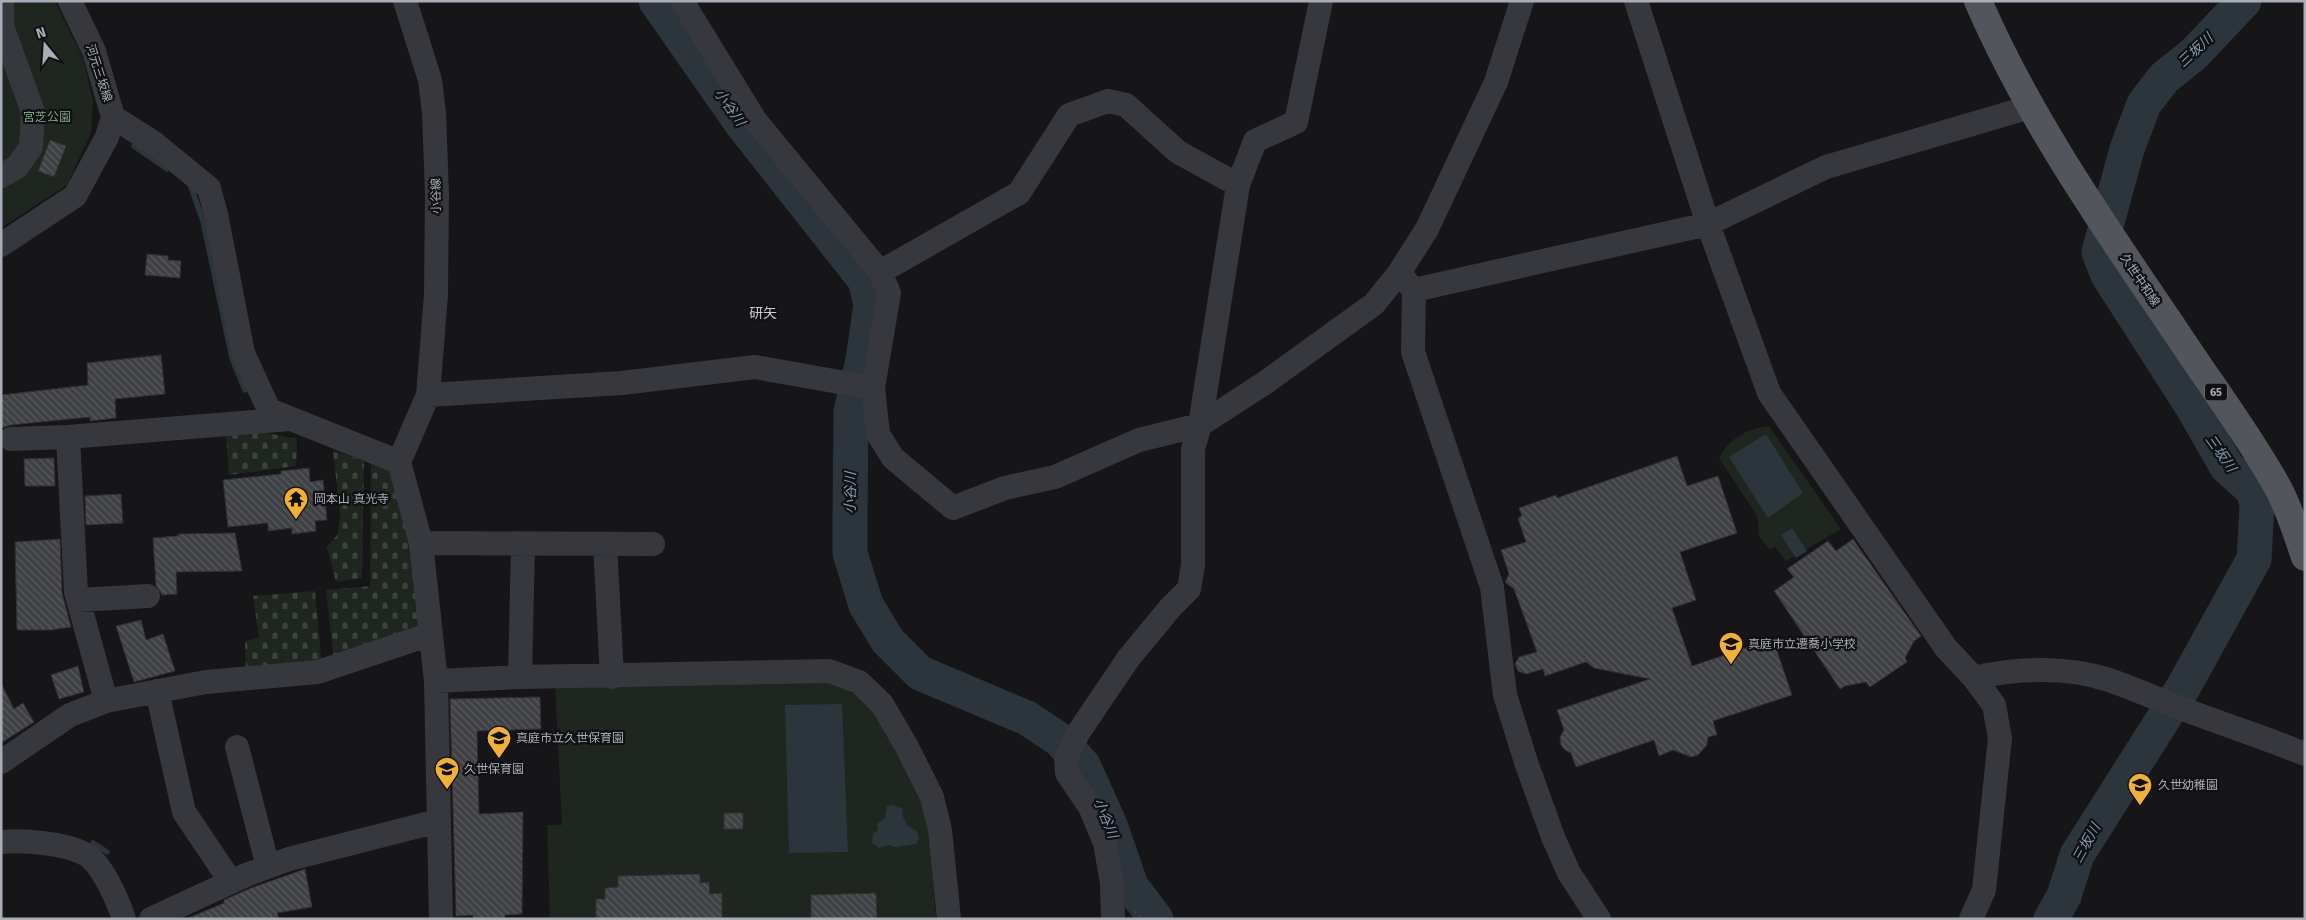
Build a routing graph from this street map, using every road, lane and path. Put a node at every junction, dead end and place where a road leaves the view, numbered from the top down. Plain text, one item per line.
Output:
1 (2, 1) edge
2 (70, 1) edge
3 (404, 1) edge
4 (682, 1) edge
5 (1321, 1) edge
6 (1522, 1) edge
7 (1636, 1) edge
8 (1978, 1) edge
9 (2030, 107) junction
10 (113, 117) junction
11 (1, 176) edge
12 (1238, 186) junction
13 (1708, 224) junction
14 (1, 245) edge
15 (880, 272) junction
16 (1406, 282) junction
17 (873, 388) junction
18 (428, 395) junction
19 (291, 419) junction
20 (1200, 425) junction
21 (68, 437) junction
22 (11, 439) dead end
23 (399, 462) junction
24 (421, 544) junction
25 (523, 544) junction
26 (606, 544) junction
27 (653, 544) dead end
28 (2305, 557) edge
29 (148, 596) dead end
30 (78, 600) junction
31 (430, 634) junction
32 (520, 677) junction
33 (612, 677) junction
34 (1974, 678) junction
35 (436, 681) junction
36 (157, 691) junction
37 (106, 700) junction
38 (237, 747) dead end
39 (2305, 754) edge
40 (1, 762) edge
41 (438, 821) junction
42 (1, 842) edge
43 (268, 867) junction
44 (231, 882) junction
45 (124, 919) edge
46 (151, 919) edge
47 (441, 919) edge
48 (949, 919) edge
49 (1113, 919) edge
50 (1599, 919) edge
51 (1971, 919) edge

1 - 11 street
2 - 10 street, 河元三坂線
3 - 18 street, 小谷線
4 - 15 street
5 - 12 street
6 - 16 street
7 - 13 street
8 - 9 main road, 久世中和線 / 65
9 - 13 street
9 - 28 main road, 久世中和線 / 65
10 - 14 street
10 - 19 street
12 - 15 street
12 - 20 street
13 - 16 street
13 - 34 street
15 - 17 street
16 - 20 street
16 - 50 street
17 - 18 street
17 - 20 street
18 - 23 street, 小谷線
19 - 21 street
19 - 23 street
20 - 49 street
21 - 22 street
21 - 30 street
23 - 24 street
24 - 25 street
24 - 31 street
25 - 26 street
25 - 32 street
26 - 27 street
26 - 33 street
29 - 30 street
30 - 37 street
31 - 35 street
31 - 36 street
32 - 33 street
32 - 35 street
33 - 48 street
34 - 39 street
34 - 51 street
35 - 41 street
36 - 37 street
36 - 44 street
37 - 40 street
38 - 43 street
41 - 43 street
41 - 47 street
42 - 45 street
43 - 44 street
44 - 46 street

